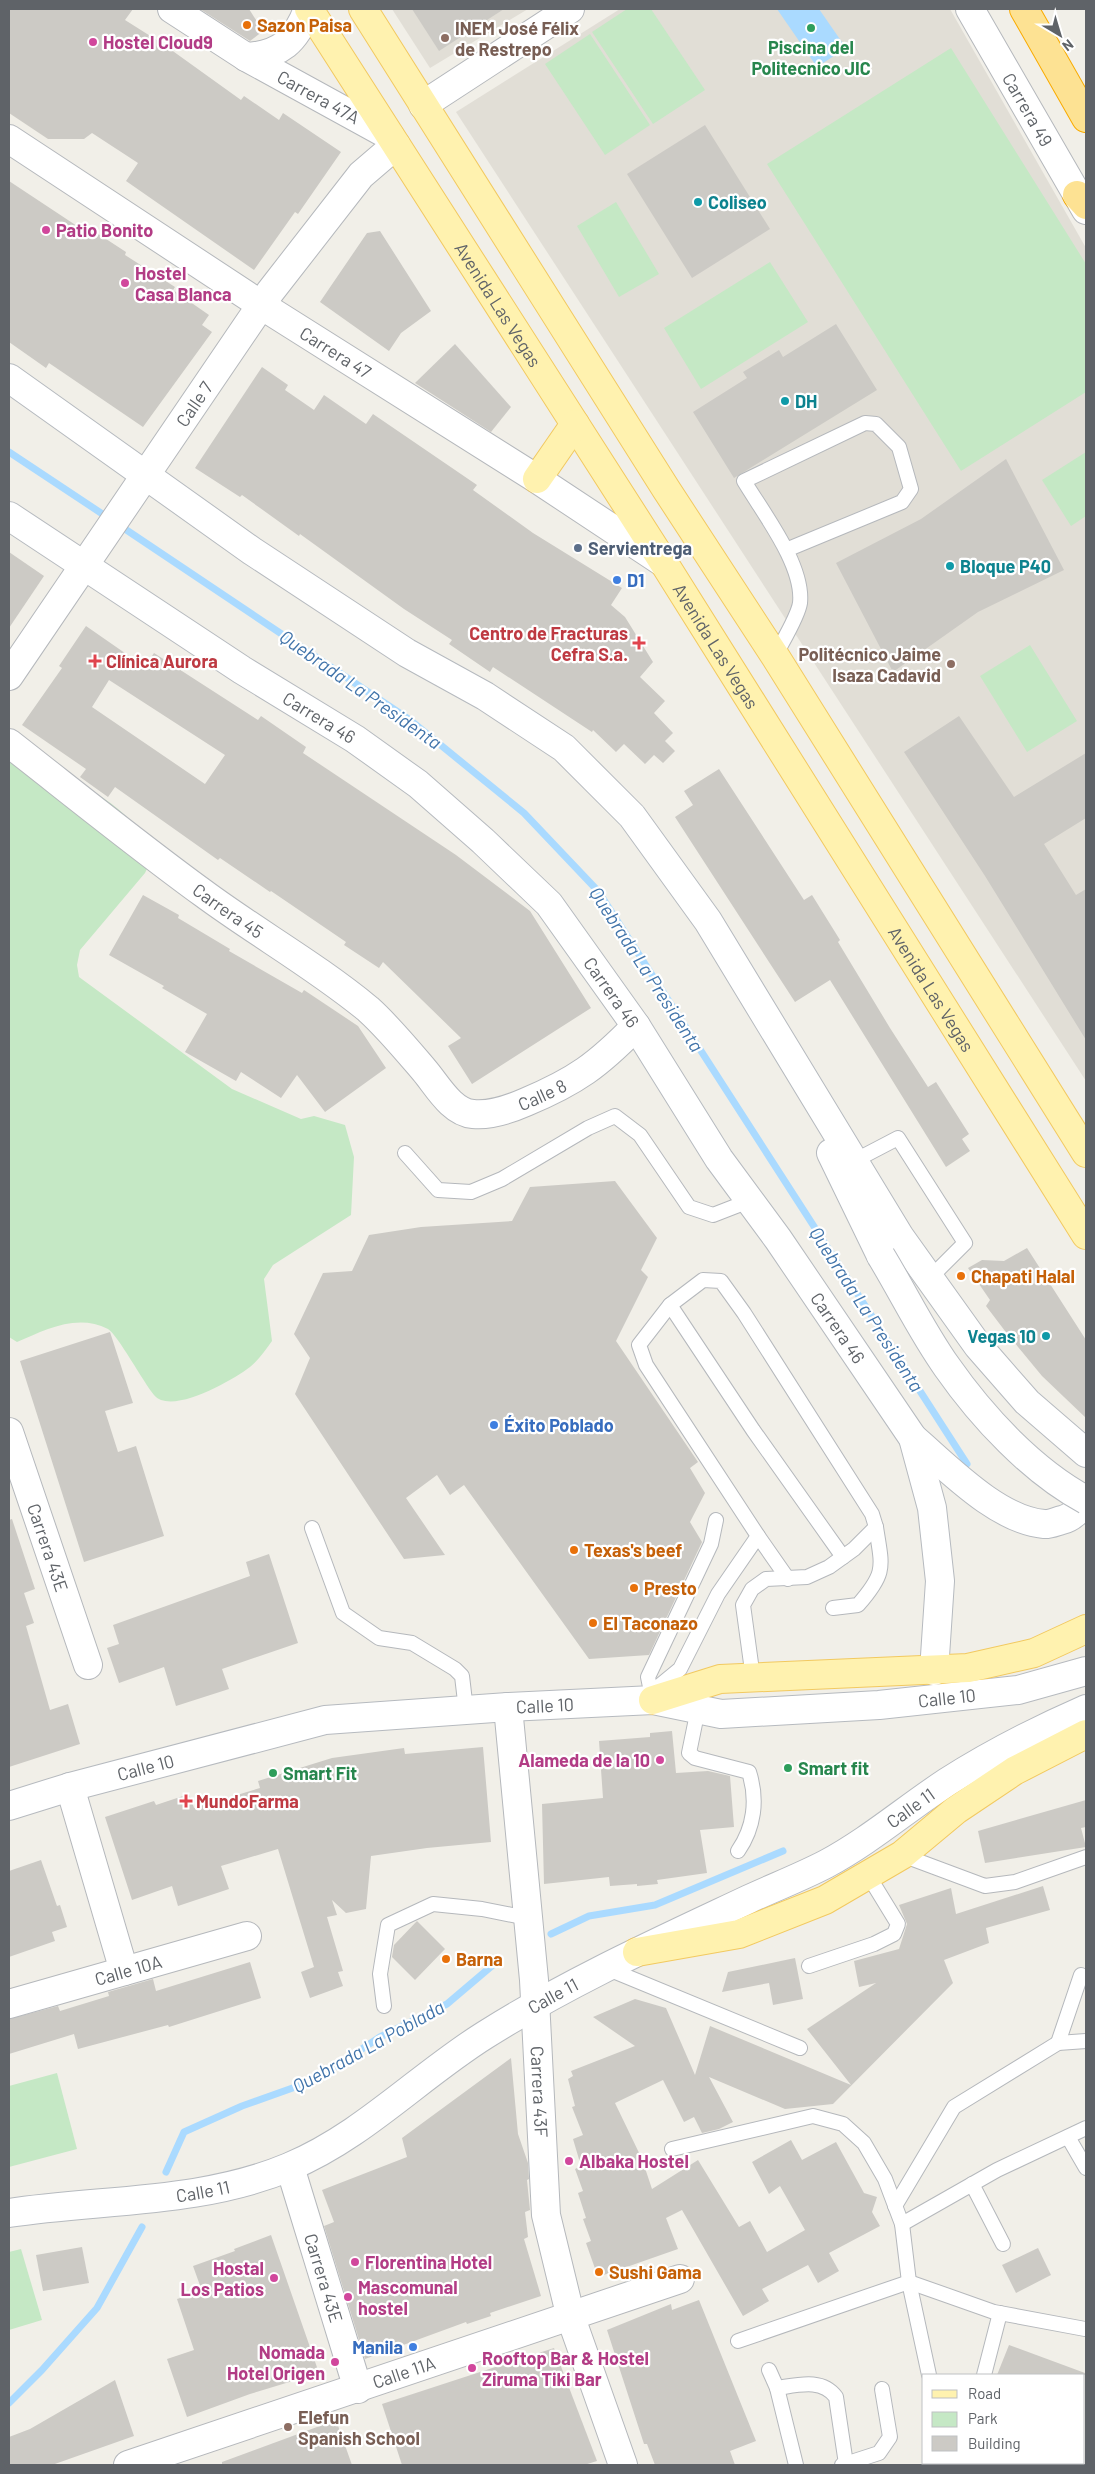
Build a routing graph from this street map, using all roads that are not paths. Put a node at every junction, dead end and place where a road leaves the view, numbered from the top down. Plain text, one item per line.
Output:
1 (172, 9) edge
2 (308, 9) edge
3 (363, 9) edge
4 (570, 9) edge
5 (970, 9) edge
6 (1024, 9) edge
7 (246, 57) junction
8 (423, 105) junction
9 (1086, 118) edge
10 (9, 139) edge
11 (393, 141) junction
12 (1083, 203) edge
13 (261, 305) junction
14 (9, 378) edge
15 (575, 424) junction
16 (144, 474) junction
17 (537, 480) junction
18 (9, 516) edge
19 (786, 550) junction
20 (664, 563) junction
21 (84, 566) junction
22 (775, 656) junction
23 (9, 676) edge
24 (9, 742) edge
25 (636, 1026) junction
26 (795, 1065) junction
27 (437, 1088) joint
28 (1083, 1142) edge
29 (405, 1153) dead end
30 (854, 1160) junction
31 (749, 1201) junction
32 (1086, 1235) edge
33 (930, 1278) junction
34 (670, 1305) junction
35 (9, 1432) edge
36 (913, 1438) junction
37 (1084, 1456) edge
38 (16, 1478) edge
39 (1086, 1499) edge
40 (716, 1520) dead end
41 (876, 1527) junction
42 (312, 1528) dead end
43 (758, 1536) junction
44 (843, 1557) junction
45 (788, 1579) junction
46 (832, 1608) dead end
47 (1085, 1632) edge
48 (88, 1665) dead end
49 (934, 1671) junction
50 (1086, 1671) edge
51 (753, 1678) junction
52 (652, 1696) junction
53 (508, 1707) junction
54 (698, 1709) junction
55 (466, 1710) junction
56 (1084, 1718) edge
57 (1074, 1748) edge
58 (70, 1787) junction
59 (9, 1806) edge
60 (738, 1851) dead end
61 (902, 1855) junction
62 (1086, 1857) edge
63 (868, 1875) junction
64 (527, 1918) junction
65 (248, 1936) dead end
66 (637, 1952) junction
67 (808, 1966) dead end
68 (605, 1968) junction
69 (124, 1971) junction
70 (1081, 1975) dead end
71 (9, 2004) edge
72 (535, 2005) junction
73 (384, 2006) dead end
74 (1086, 2041) edge
75 (1058, 2043) junction
76 (800, 2048) dead end
77 (1086, 2128) edge
78 (1068, 2137) junction
79 (672, 2149) dead end
80 (290, 2167) junction
81 (1086, 2168) edge
82 (972, 2184) junction
83 (895, 2206) junction
84 (9, 2213) edge
85 (902, 2224) junction
86 (1003, 2244) dead end
87 (680, 2279) dead end
88 (909, 2282) junction
89 (1000, 2313) junction
90 (571, 2318) junction
91 (1085, 2330) dead end
92 (738, 2341) dead end
93 (769, 2370) dead end
94 (929, 2374) edge
95 (984, 2374) edge
96 (777, 2388) junction
97 (358, 2389) junction
98 (882, 2389) dead end
99 (879, 2459) edge
100 (128, 2465) edge
101 (624, 2465) edge
102 (796, 2465) edge
103 (844, 2465) edge

1 - 7 street, Carrera 47A
2 - 7 street, Carrera 47A
2 - 11 main road, Avenida Las Vegas
3 - 8 main road
4 - 8 street
5 - 12 street, Carrera 49
6 - 9 highway
7 - 11 street, Carrera 47A
8 - 22 main road
10 - 13 street, Carrera 47
11 - 13 street, Calle 7
11 - 15 main road, Avenida Las Vegas
13 - 16 street, Calle 7
13 - 17 street, Carrera 47
14 - 16 street
15 - 17 main road
15 - 20 main road, Avenida Las Vegas
16 - 21 street, Calle 7
16 - 26 street
17 - 20 street, Carrera 47
18 - 21 street, Carrera 46
19 - 19 lane
19 - 22 lane
20 - 32 main road, Avenida Las Vegas
21 - 23 street, Calle 7
21 - 25 street, Carrera 46
22 - 28 main road
24 - 27 street, Carrera 45
25 - 27 street, Calle 8
25 - 31 street, Carrera 46
26 - 30 street
26 - 39 street, bridge
29 - 31 lane
30 - 33 street
30 - 33 lane
31 - 36 street, Carrera 46
33 - 37 street
34 - 41 lane
34 - 43 lane
34 - 44 lane
35 - 38 street, Carrera 43E
36 - 39 street
36 - 49 street, Carrera 46
38 - 48 street, Carrera 43E
40 - 52 lane
41 - 44 lane
41 - 46 lane
42 - 55 lane
43 - 45 lane
43 - 52 lane
44 - 45 lane
45 - 51 lane
47 - 49 main road
49 - 51 main road
50 - 54 street, Calle 10
51 - 52 main road
52 - 53 street, Calle 10
52 - 54 street, Calle 10
53 - 55 street, Calle 10
53 - 64 street, Carrera 43F
54 - 60 lane
55 - 58 street, Calle 10
56 - 57 main road
56 - 66 street, Calle 11
57 - 61 main road
58 - 59 street, Calle 10
58 - 69 street
61 - 62 lane
61 - 63 main road
63 - 66 main road
63 - 67 lane
64 - 72 street, Carrera 43F
64 - 73 lane
65 - 69 street, Calle 10A
66 - 68 street, Calle 11
68 - 72 street, Calle 11
68 - 76 lane
69 - 71 street, Calle 10A
70 - 75 lane
72 - 80 street, Calle 11
72 - 90 street, Carrera 43F
74 - 75 lane
75 - 83 lane
77 - 78 lane
78 - 81 lane
78 - 82 lane
79 - 83 lane
80 - 84 street, Calle 11
80 - 97 street, Carrera 43E
82 - 85 lane
82 - 86 lane
83 - 85 lane
85 - 88 lane
87 - 90 street, Calle 11A
88 - 89 lane
88 - 92 lane
88 - 94 lane
89 - 91 lane
89 - 95 lane
90 - 97 street, Calle 11A
90 - 101 street, Carrera 43F
93 - 96 lane
96 - 102 lane
96 - 103 lane
97 - 100 street, Calle 11A
98 - 99 lane
99 - 103 lane

